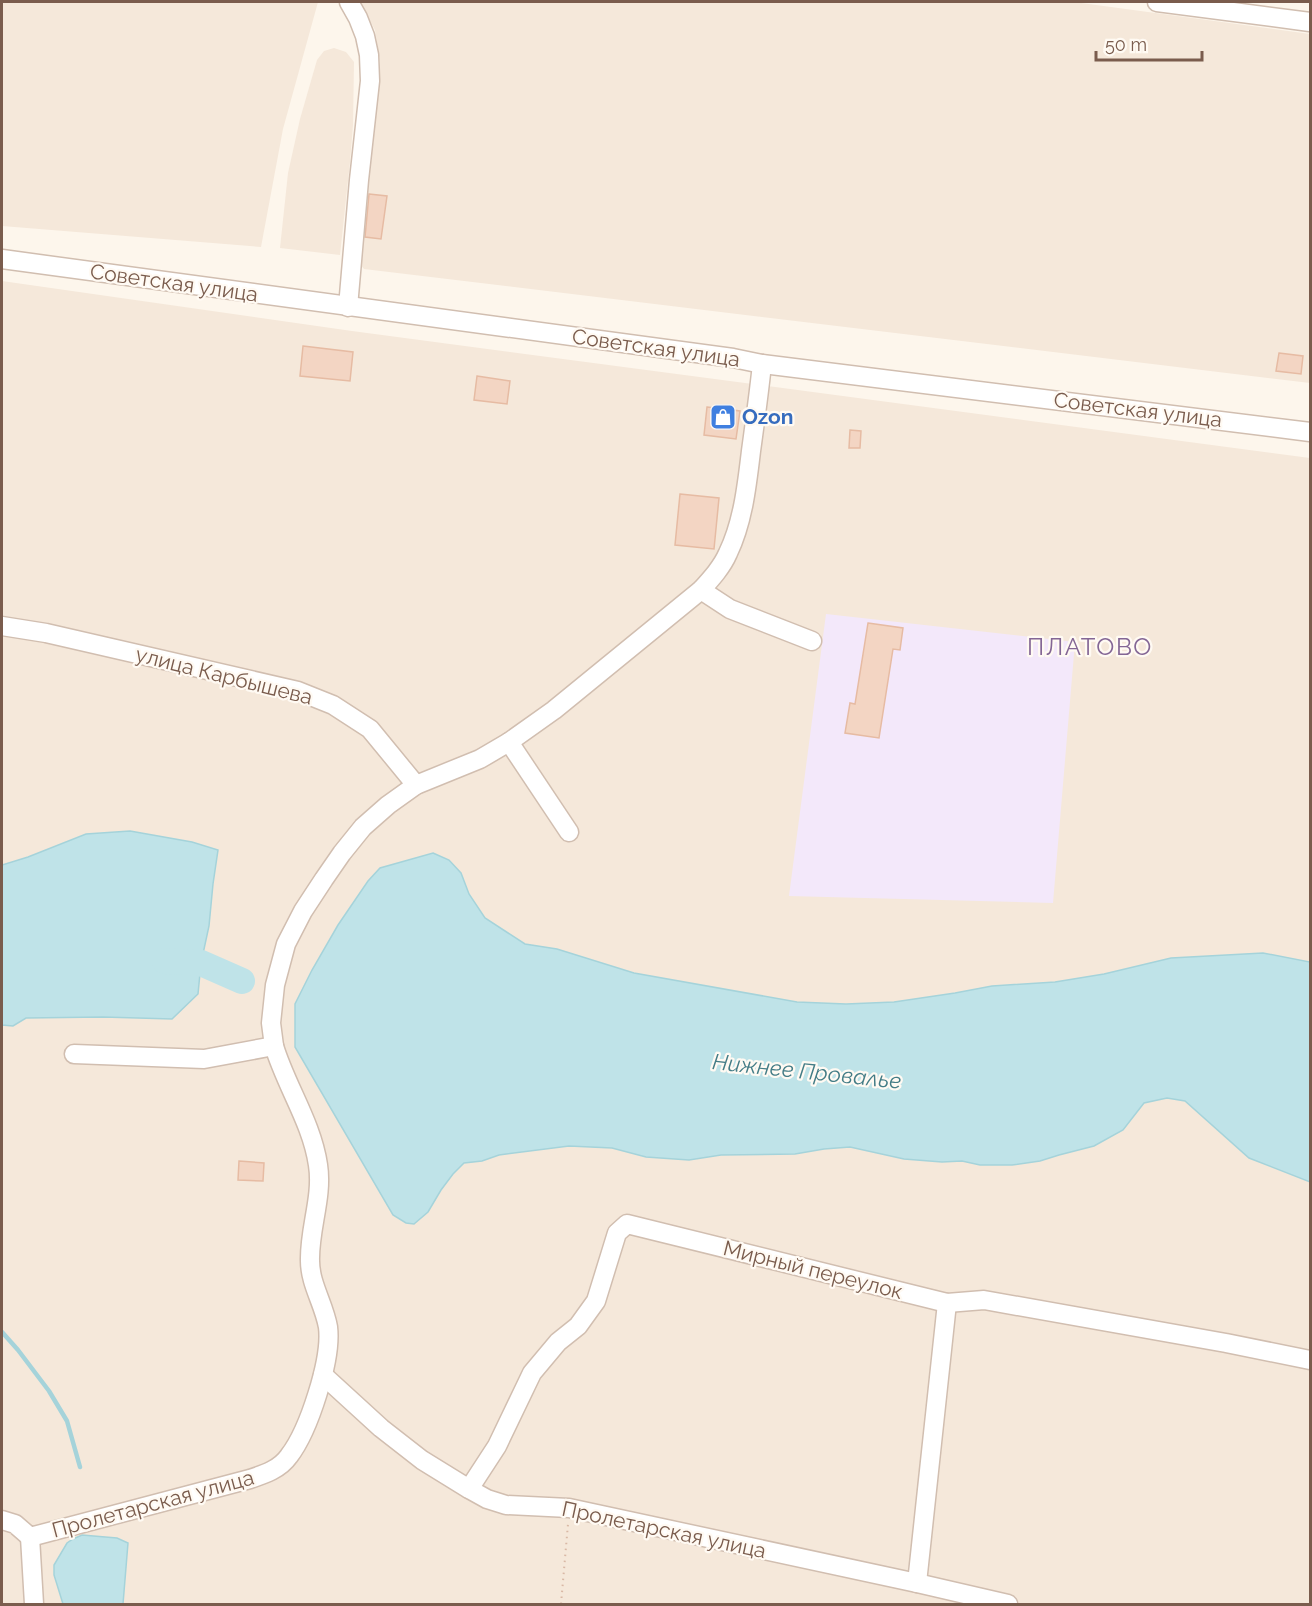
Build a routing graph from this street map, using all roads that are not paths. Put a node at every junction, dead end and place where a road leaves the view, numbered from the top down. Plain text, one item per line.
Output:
1 (349, 2) edge
2 (1156, 2) edge
3 (1311, 22) edge
4 (2, 259) edge
5 (348, 307) junction
6 (762, 364) junction
7 (1311, 432) edge
8 (701, 590) junction
9 (2, 626) edge
10 (812, 640) dead end
11 (509, 742) junction
12 (416, 785) junction
13 (568, 832) dead end
14 (274, 1046) junction
15 (74, 1054) dead end
16 (947, 1303) junction
17 (1311, 1360) edge
18 (323, 1375) junction
19 (469, 1490) junction
20 (2, 1520) edge
21 (30, 1537) junction
22 (917, 1583) junction
23 (34, 1605) edge
24 (1008, 1605) edge

1 - 5 street
2 - 3 street
4 - 5 street, Советская улица
5 - 6 street, Советская улица
6 - 7 street, Советская улица
6 - 8 street, Пролетарская улица
8 - 10 street
8 - 11 street, Пролетарская улица
9 - 12 street, улица Карбышева
11 - 12 street, Пролетарская улица
11 - 13 street
12 - 14 street, Пролетарская улица
14 - 15 street
14 - 18 street, Пролетарская улица
16 - 17 street, Мирный переулок
16 - 19 street, Мирный переулок
16 - 22 street
18 - 19 street, Пролетарская улица
18 - 21 street, Пролетарская улица
19 - 22 street, Пролетарская улица
20 - 21 street, Пролетарская улица
21 - 23 street, Пролетарская улица
22 - 24 street, Пролетарская улица

